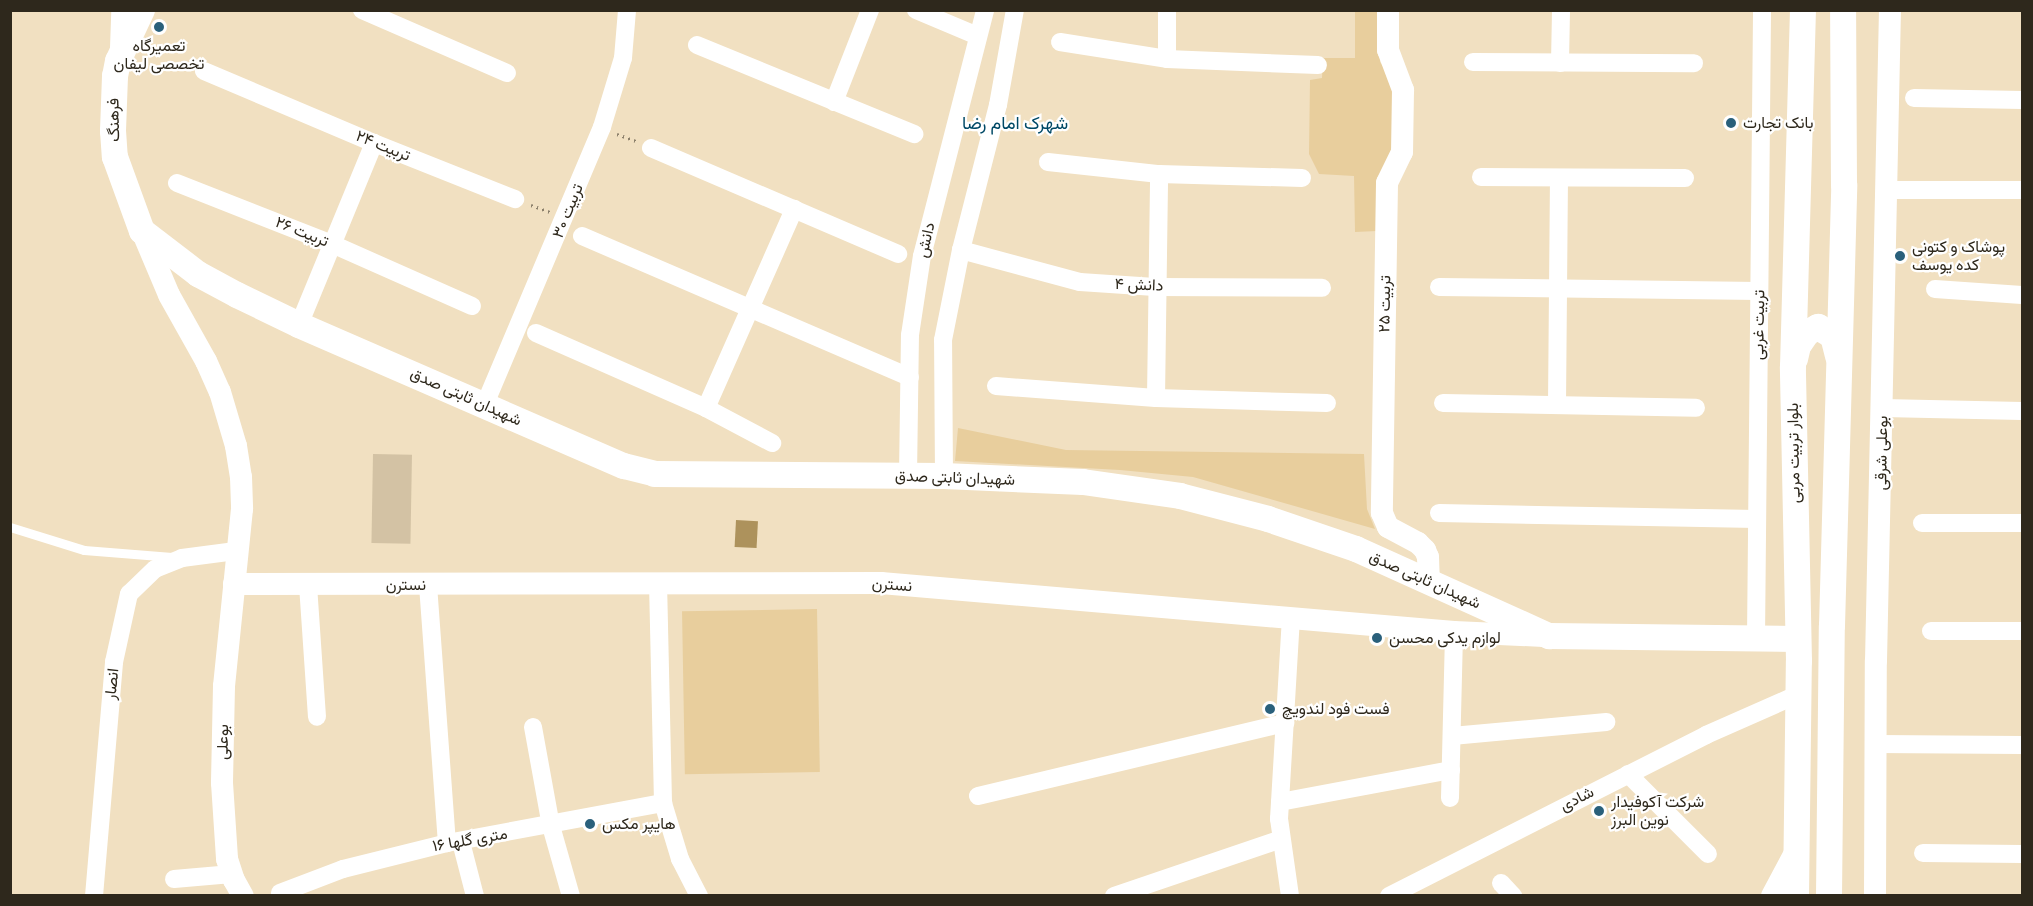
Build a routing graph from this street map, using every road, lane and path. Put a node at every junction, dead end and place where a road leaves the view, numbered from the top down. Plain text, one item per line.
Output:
1 (120, 10) edge
2 (142, 10) edge
3 (362, 10) edge
4 (627, 10) edge
5 (870, 10) edge
6 (915, 10) edge
7 (985, 10) edge
8 (1016, 10) edge
9 (1167, 10) edge
10 (1388, 10) edge
11 (1561, 10) edge
12 (1762, 10) edge
13 (1803, 10) edge
14 (1843, 10) edge
15 (1890, 10) edge
16 (978, 36) junction
17 (1060, 42) dead end
18 (697, 45) dead end
19 (1167, 59) junction
20 (118, 61) junction
21 (1473, 63) dead end
22 (1560, 63) junction
23 (1694, 63) dead end
24 (1318, 65) dead end
25 (204, 71) dead end
26 (507, 73) dead end
27 (1914, 98) dead end
28 (2022, 100) edge
29 (834, 102) junction
30 (602, 127) junction
31 (914, 134) dead end
32 (374, 143) junction
33 (651, 148) joint
34 (1048, 162) dead end
35 (1159, 174) junction
36 (1481, 177) dead end
37 (1302, 178) dead end
38 (1685, 178) dead end
39 (1559, 179) junction
40 (177, 183) dead end
41 (1887, 190) junction
42 (2022, 190) edge
43 (515, 199) joint
44 (794, 209) junction
45 (564, 218) junction
46 (142, 231) junction
47 (582, 237) dead end
48 (332, 244) junction
49 (962, 250) junction
50 (898, 254) dead end
51 (1155, 286) junction
52 (1439, 287) dead end
53 (1322, 288) dead end
54 (1558, 289) junction
55 (1935, 289) dead end
56 (1760, 291) junction
57 (2022, 295) edge
58 (472, 306) dead end
59 (750, 309) junction
60 (299, 325) junction
61 (536, 333) dead end
62 (1793, 367) junction
63 (1840, 368) junction
64 (910, 377) junction
65 (996, 386) dead end
66 (1156, 398) junction
67 (1327, 403) dead end
68 (1443, 403) dead end
69 (485, 404) junction
70 (1557, 405) junction
71 (706, 408) junction
72 (1696, 408) dead end
73 (1883, 408) junction
74 (2022, 411) edge
75 (772, 443) dead end
76 (908, 476) junction
77 (944, 476) junction
78 (1439, 513) dead end
79 (1757, 519) junction
80 (1922, 523) dead end
81 (2022, 523) edge
82 (10, 526) edge
83 (236, 551) junction
84 (182, 558) junction
85 (1428, 580) junction
86 (658, 582) junction
87 (234, 584) junction
88 (308, 585) junction
89 (428, 585) junction
90 (1291, 619) junction
91 (1931, 631) dead end
92 (2022, 631) edge
93 (1454, 632) junction
94 (1549, 636) junction
95 (1756, 639) junction
96 (1797, 639) junction
97 (1799, 694) junction
98 (317, 717) dead end
99 (1606, 722) dead end
100 (1285, 723) junction
101 (533, 727) dead end
102 (1452, 736) junction
103 (1876, 744) junction
104 (2022, 745) edge
105 (1451, 770) junction
106 (1628, 774) junction
107 (978, 796) dead end
108 (1450, 798) dead end
109 (1280, 802) junction
110 (663, 803) junction
111 (551, 826) junction
112 (1281, 839) junction
113 (454, 843) junction
114 (1797, 849) junction
115 (1923, 853) dead end
116 (1708, 854) dead end
117 (2022, 854) edge
118 (232, 874) junction
119 (174, 879) dead end
120 (280, 893) dead end
121 (94, 896) edge
122 (243, 896) edge
123 (475, 896) edge
124 (571, 896) edge
125 (699, 896) edge
126 (1114, 896) edge
127 (1290, 896) edge
128 (1389, 896) edge
129 (1772, 896) edge
130 (1796, 896) edge
131 (1829, 896) edge
132 (1875, 896) edge

1 - 20 street
2 - 20 main road, فرهنگ
3 - 26 street
4 - 30 street, تربیت ۳۰
5 - 29 street
6 - 16 street
7 - 16 street, دانش
8 - 49 street
9 - 19 street
10 - 85 street, تربیت ۲۵
11 - 22 street
12 - 56 street, تربیت غربی
13 - 62 main road, بلوار تربیت مربی
14 - 63 main road
15 - 41 street, بوعلی شرقی
16 - 64 street, دانش
17 - 19 street
18 - 29 street
19 - 24 street
20 - 46 main road, فرهنگ
21 - 22 street
22 - 23 street
25 - 32 street, تربیت ۲۴
27 - 28 street
29 - 31 street
30 - 33 path
30 - 45 street, تربیت ۳۰
32 - 43 street, تربیت ۲۴
32 - 48 street
33 - 44 street
34 - 35 street
35 - 37 street
35 - 51 street
36 - 39 street
38 - 39 street
39 - 54 street
40 - 48 street, تربیت ۲۶
41 - 42 street
41 - 73 street, بوعلی شرقی
43 - 45 path
44 - 50 street
44 - 59 street
45 - 69 street, تربیت ۳۰
46 - 60 main road, شهیدان ثابتی صدق
46 - 83 street, بوعلی
47 - 59 street
48 - 58 street, تربیت ۲۶
48 - 60 street
49 - 51 street, دانش ۴
49 - 77 street
51 - 53 street, دانش ۴
51 - 66 street
52 - 54 street
54 - 56 street
54 - 70 street
55 - 57 street
56 - 79 street, تربیت غربی
59 - 64 street
59 - 71 street
60 - 69 main road, شهیدان ثابتی صدق
61 - 71 street
62 - 63 main road
62 - 96 main road, بلوار تربیت مربی
63 - 131 main road
64 - 76 street, دانش
65 - 66 street
66 - 67 street
68 - 70 street
69 - 76 main road, شهیدان ثابتی صدق
70 - 72 street
71 - 75 street
73 - 74 street
73 - 103 street, بوعلی شرقی
76 - 77 main road, شهیدان ثابتی صدق
77 - 85 main road, شهیدان ثابتی صدق
78 - 79 street
79 - 95 street, تربیت غربی
80 - 81 street
82 - 84 lane
83 - 84 street, انصار
83 - 87 street, بوعلی
84 - 121 street, انصار
85 - 94 main road, شهیدان ثابتی صدق
86 - 89 street, نسترن
86 - 90 street, نسترن
86 - 110 street
87 - 88 street, نسترن
87 - 118 street, بوعلی
88 - 89 street, نسترن
88 - 98 street
89 - 113 street
90 - 93 street, نسترن
90 - 100 street
91 - 92 street
93 - 94 street, نسترن
93 - 102 street
94 - 95 main road, شهیدان ثابتی صدق
95 - 96 main road, شهیدان ثابتی صدق
96 - 97 main road, بلوار تربیت مربی
97 - 106 street, شادی
97 - 114 main road, بلوار تربیت مربی
99 - 102 street
100 - 107 street
100 - 109 street
101 - 111 street
102 - 105 street
103 - 104 street
103 - 132 street, بوعلی شرقی
105 - 108 street
105 - 109 street
106 - 116 street
106 - 128 street, شادی
109 - 112 street
110 - 111 street, ۱۶ متری گلها
110 - 125 street
111 - 113 street, ۱۶ متری گلها
111 - 124 street
112 - 126 street
112 - 127 street
113 - 120 street, ۱۶ متری گلها
113 - 123 street
114 - 129 street
114 - 130 main road, بلوار تربیت مربی
115 - 117 street
118 - 119 street
118 - 122 street, بوعلی

